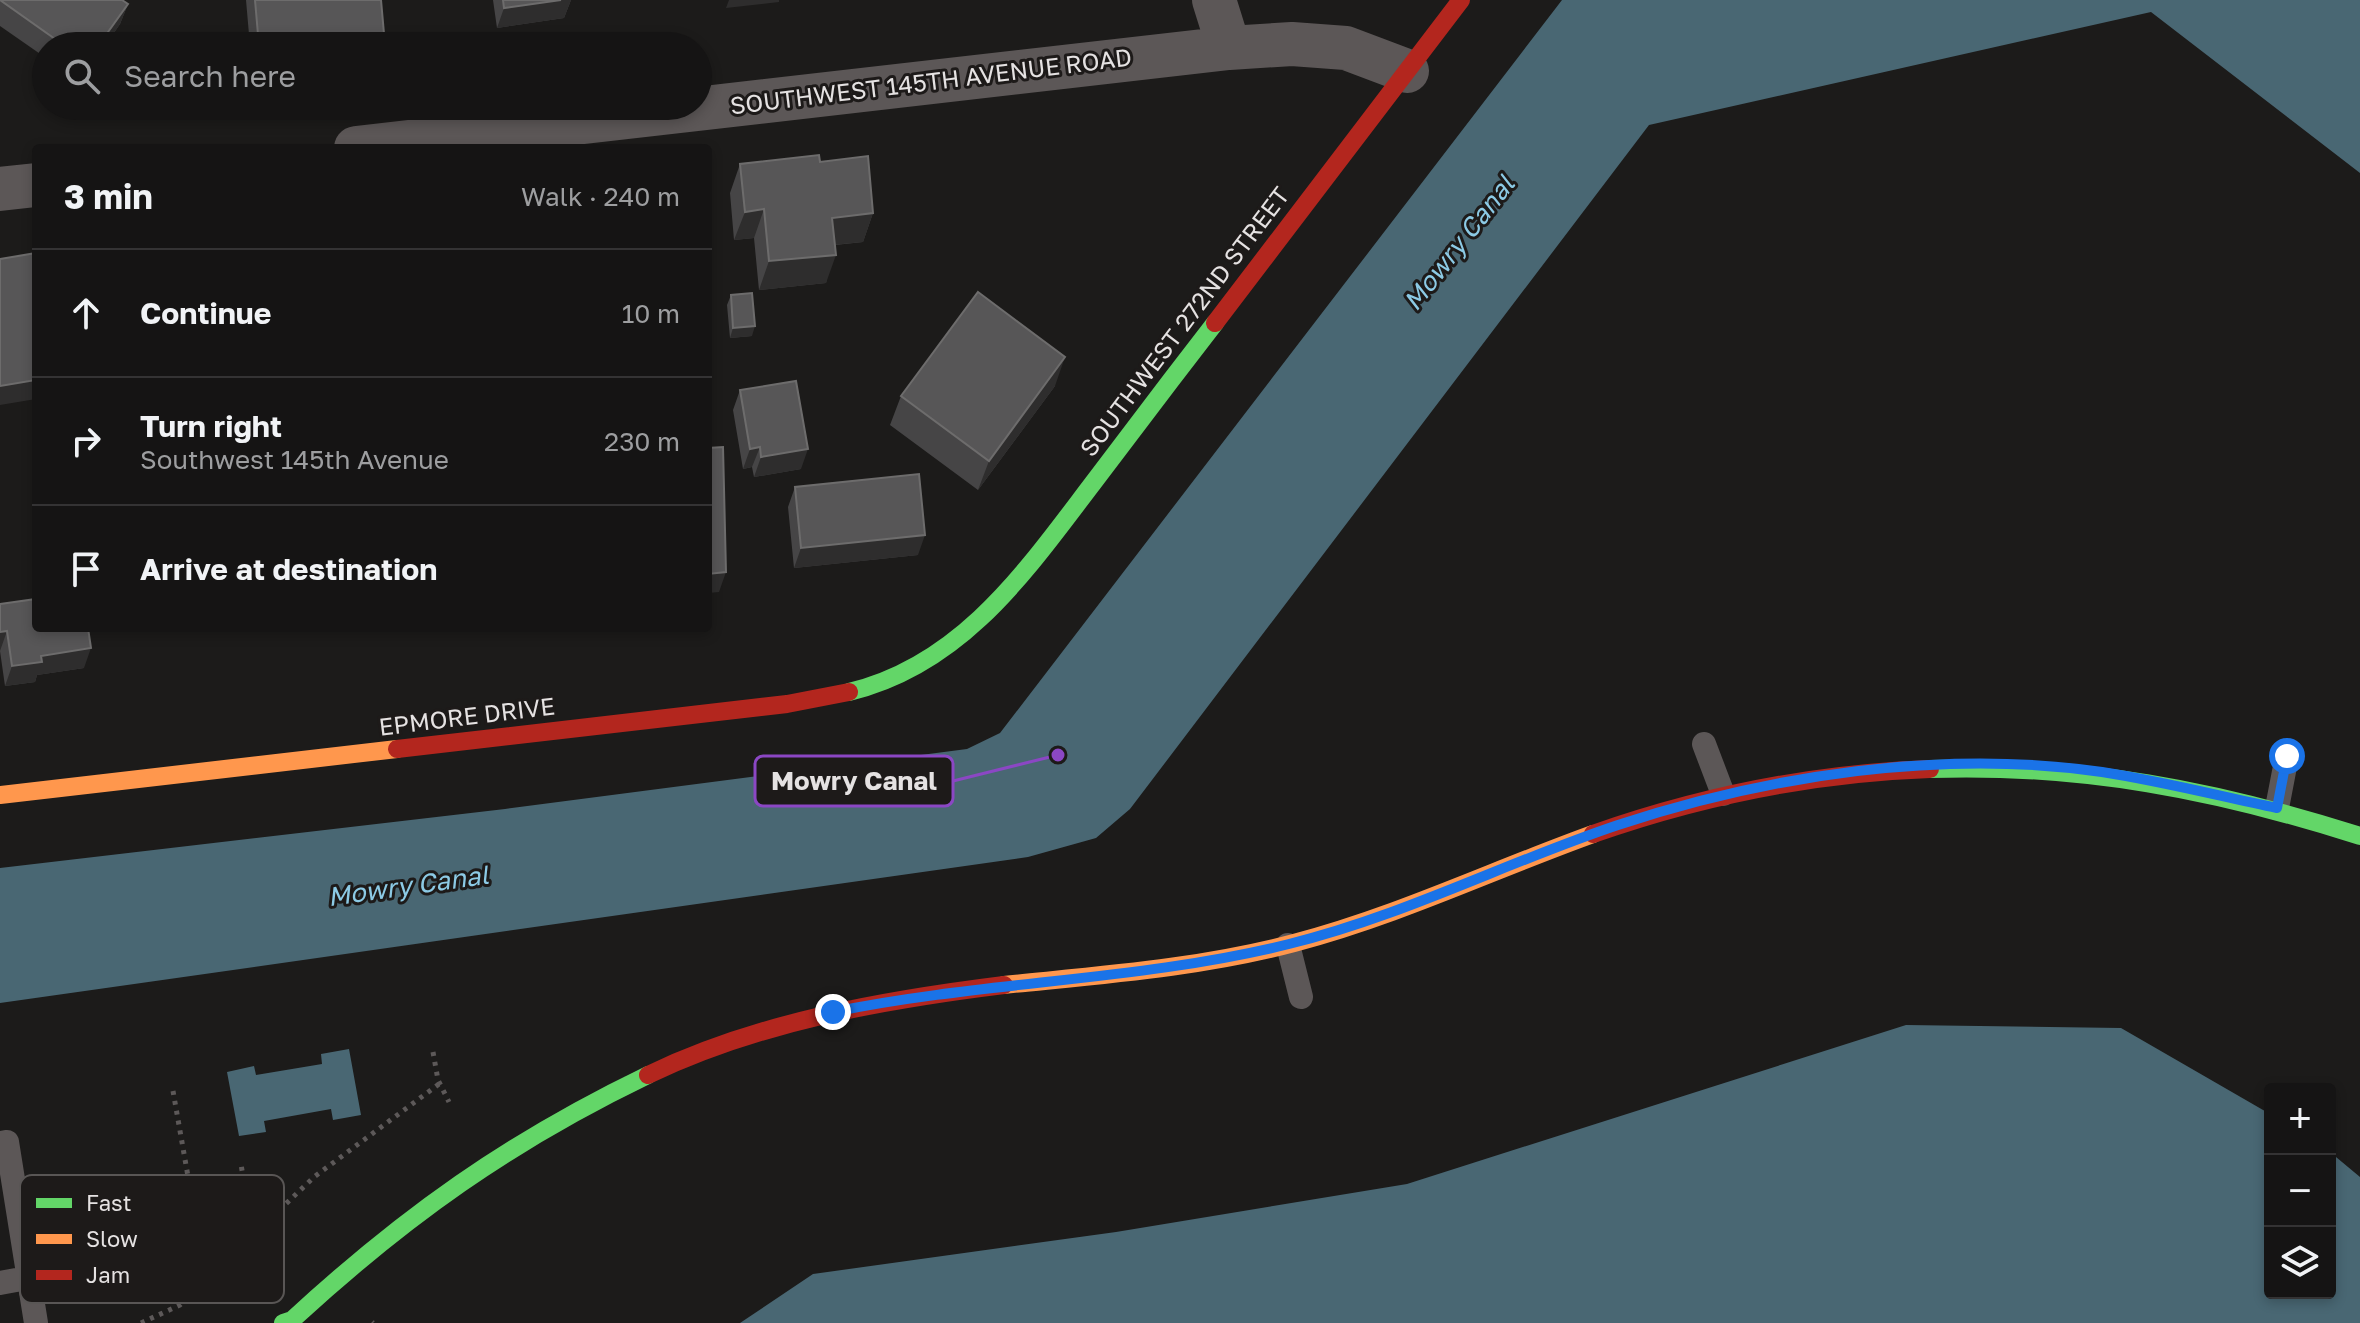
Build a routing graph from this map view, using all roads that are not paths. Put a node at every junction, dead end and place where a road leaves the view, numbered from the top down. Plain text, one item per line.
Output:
1 (1214, 0) edge
2 (1461, 0) edge
3 (1229, 48) junction
4 (1407, 71) junction
5 (712, 107) edge
6 (600, 120) edge
7 (391, 144) edge
8 (32, 185) edge
9 (0, 189) edge
10 (933, 660) joint
11 (1704, 744) dead end
12 (2287, 756) dead end
13 (1723, 794) junction
14 (0, 795) edge
15 (2277, 808) junction
16 (2360, 836) edge
17 (1288, 945) junction
18 (1301, 997) dead end
19 (0, 1143) edge
20 (20, 1230) edge
21 (20, 1279) edge
22 (0, 1283) edge
23 (32, 1303) edge
24 (289, 1322) edge
25 (36, 1323) edge

1 - 3 street
2 - 4 street, SOUTHWEST 272ND STREET
3 - 4 street, SOUTHWEST 145TH AVENUE ROAD
3 - 5 street, SOUTHWEST 145TH AVENUE ROAD
4 - 10 street, SOUTHWEST 272ND STREET
6 - 7 street, SOUTHWEST 145TH AVENUE ROAD
8 - 9 street
10 - 14 street, EPMORE DRIVE
11 - 13 lane
12 - 15 lane
13 - 15 street
13 - 17 street
15 - 16 street
17 - 18 lane
17 - 24 street
19 - 20 lane
21 - 22 lane
23 - 25 lane

